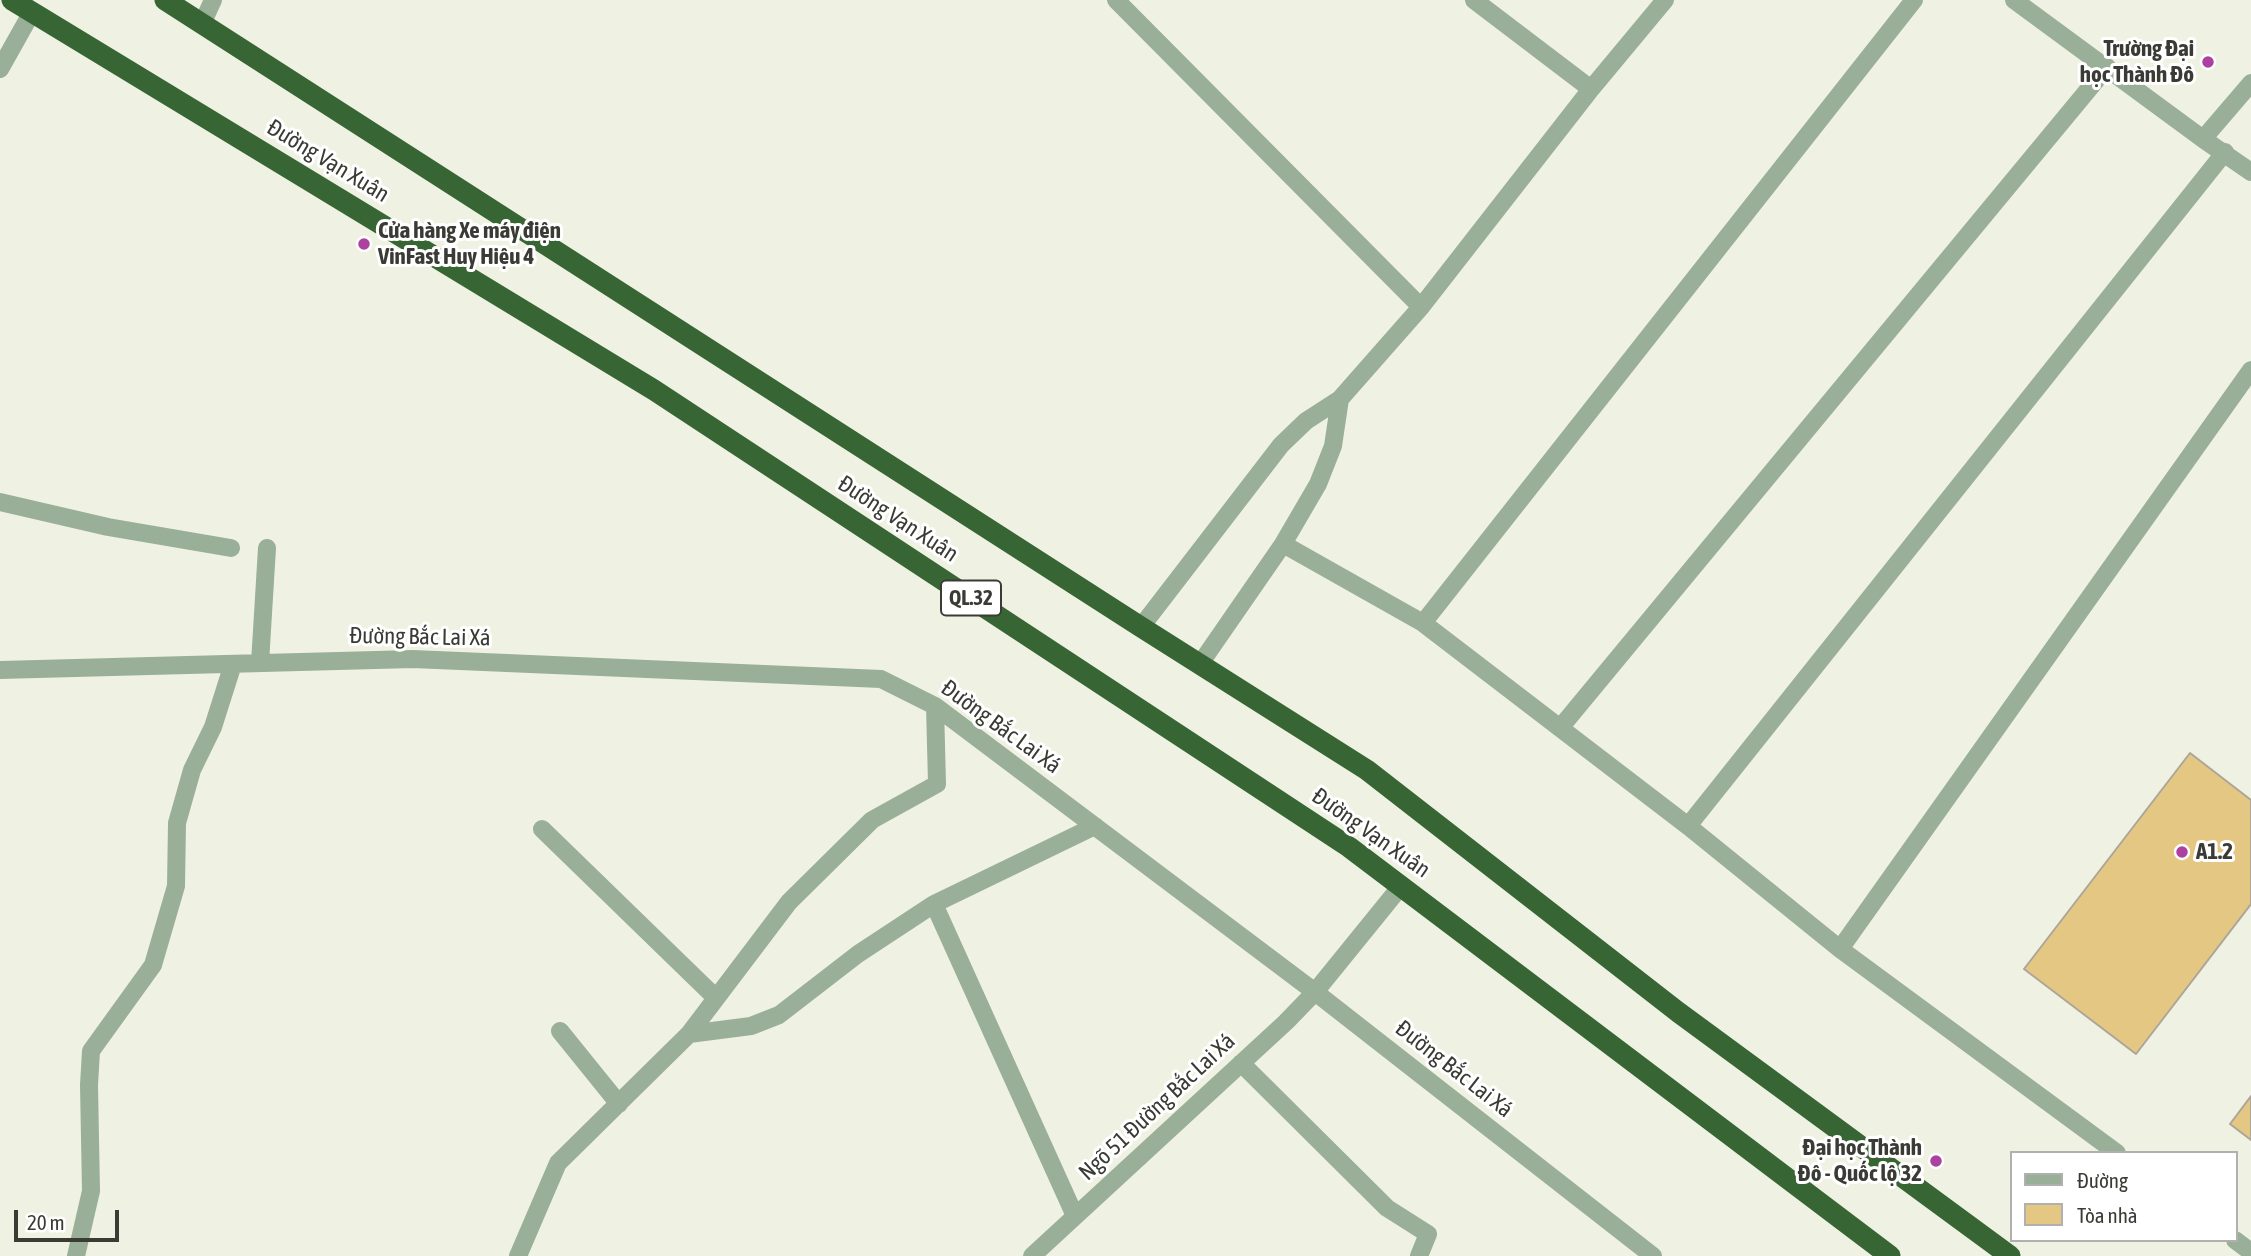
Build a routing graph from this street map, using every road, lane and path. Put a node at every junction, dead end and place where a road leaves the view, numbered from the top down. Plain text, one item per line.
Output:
1 (12, 0) edge
2 (165, 0) edge
3 (213, 0) edge
4 (1116, 0) edge
5 (1474, 0) edge
6 (1665, 0) edge
7 (1914, 0) edge
8 (2014, 0) edge
9 (32, 12) junction
10 (202, 24) junction
11 (2107, 67) junction
12 (0, 69) edge
13 (1591, 89) junction
14 (2249, 90) edge
15 (2203, 139) junction
16 (2225, 152) junction
17 (2251, 172) edge
18 (1421, 307) junction
19 (2251, 369) edge
20 (1340, 399) junction
21 (0, 502) edge
22 (1283, 544) junction
23 (231, 548) dead end
24 (267, 548) dead end
25 (1423, 623) junction
26 (1141, 627) junction
27 (260, 663) junction
28 (233, 664) junction
29 (1200, 664) junction
30 (0, 670) edge
31 (936, 706) junction
32 (1560, 728) junction
33 (1095, 826) junction
34 (1688, 826) junction
35 (542, 829) dead end
36 (1401, 886) junction
37 (934, 904) junction
38 (1840, 949) junction
39 (1315, 992) junction
40 (716, 998) junction
41 (560, 1031) dead end
42 (689, 1034) junction
43 (1241, 1063) junction
44 (619, 1104) junction
45 (2114, 1151) edge
46 (1075, 1216) junction
47 (76, 1256) edge
48 (518, 1256) edge
49 (1032, 1256) edge
50 (1419, 1256) edge
51 (1653, 1256) edge
52 (1890, 1256) edge
53 (2010, 1256) edge

1 - 9 highway, Đường Vạn Xuân / QL.32
2 - 10 highway, Đường Vạn Xuân
3 - 10 street
4 - 18 street
5 - 13 street
6 - 13 street
7 - 25 street
8 - 11 street
9 - 12 street
9 - 36 highway, Đường Vạn Xuân / QL.32
10 - 26 highway, Đường Vạn Xuân
11 - 15 street
11 - 32 street
13 - 18 street
14 - 15 street
15 - 16 street
16 - 17 street
16 - 34 street
18 - 20 street
19 - 38 street
20 - 22 street
20 - 26 street
21 - 23 street
22 - 25 street
22 - 29 street
24 - 27 street
25 - 32 street
26 - 29 highway, Đường Vạn Xuân
27 - 28 street, Đường Bắc Lai Xá
27 - 31 street, Đường Bắc Lai Xá
28 - 30 street, Đường Bắc Lai Xá
28 - 47 street
29 - 53 highway, Đường Vạn Xuân
31 - 33 street, Đường Bắc Lai Xá
31 - 40 street
32 - 34 street
33 - 37 street
33 - 39 street, Đường Bắc Lai Xá
34 - 38 street
35 - 40 street
36 - 39 street, Ngõ 51 Đường Bắc Lai Xá
36 - 52 highway, Đường Vạn Xuân / QL.32
37 - 42 street
37 - 46 street
38 - 45 street
39 - 43 street, Ngõ 51 Đường Bắc Lai Xá
39 - 51 street, Đường Bắc Lai Xá
40 - 42 street
41 - 44 street
42 - 44 street
43 - 46 street, Ngõ 51 Đường Bắc Lai Xá
43 - 50 street
44 - 48 street
46 - 49 street, Ngõ 51 Đường Bắc Lai Xá

